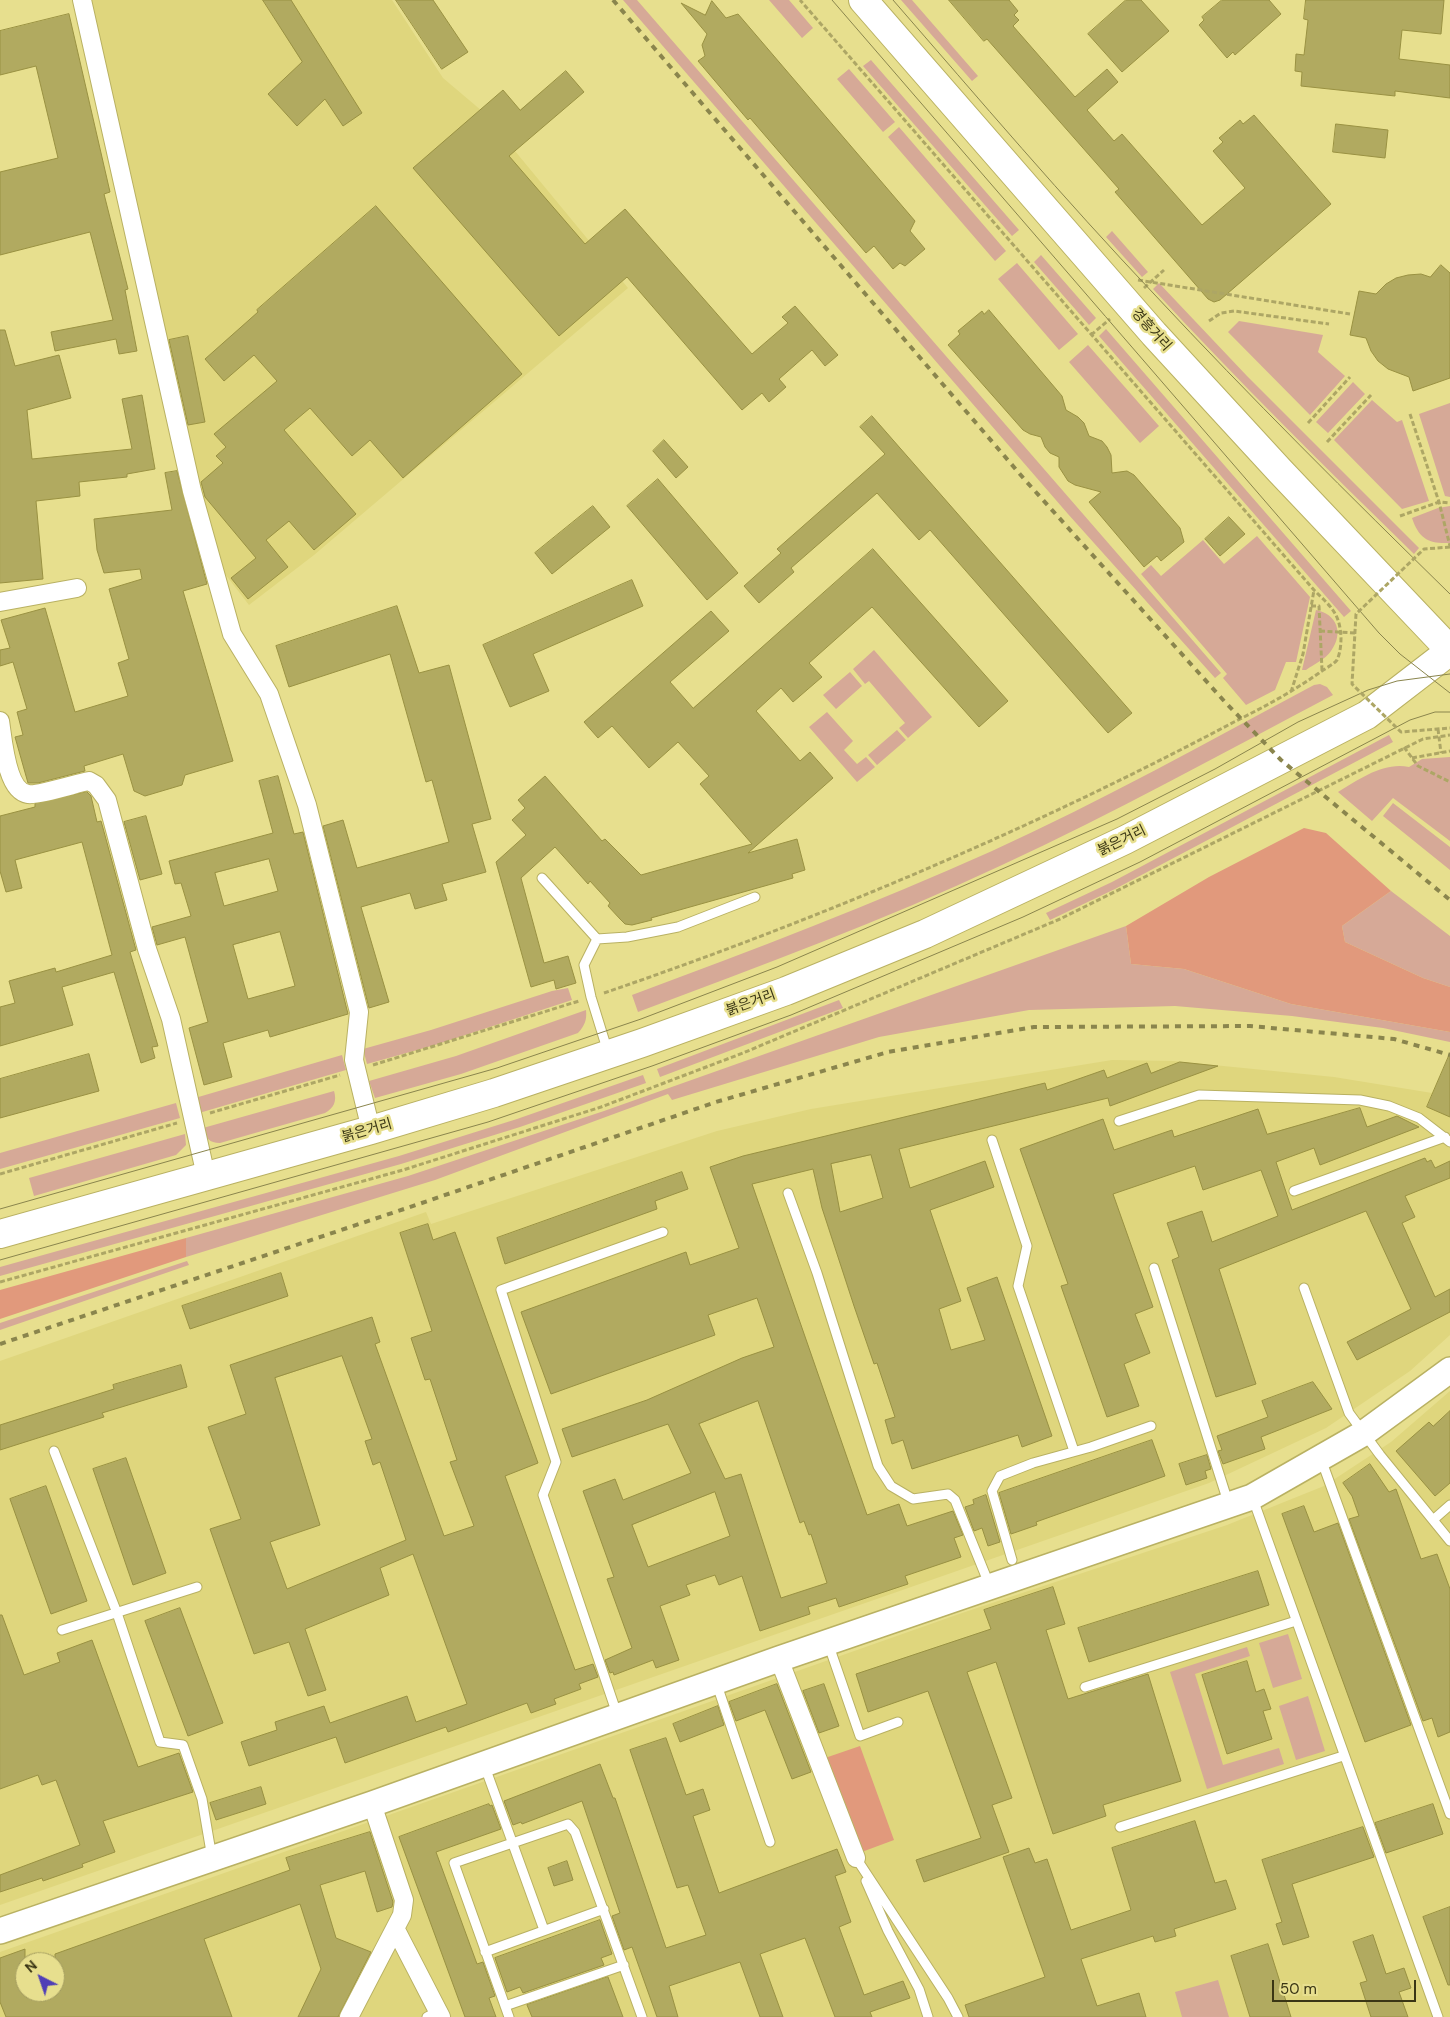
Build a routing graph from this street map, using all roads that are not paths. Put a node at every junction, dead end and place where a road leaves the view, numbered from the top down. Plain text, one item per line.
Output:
1 (82, 0) edge
2 (863, 0) edge
3 (77, 588) dead end
4 (0, 602) edge
5 (1450, 650) edge
6 (0, 721) edge
7 (542, 878) dead end
8 (755, 897) dead end
9 (597, 939) junction
10 (608, 1055) junction
11 (1119, 1121) dead end
12 (371, 1130) junction
13 (1448, 1139) edge
14 (992, 1140) dead end
15 (206, 1176) junction
16 (1294, 1191) dead end
17 (788, 1193) dead end
18 (663, 1232) dead end
19 (0, 1234) edge
20 (1154, 1268) dead end
21 (1304, 1288) dead end
22 (1450, 1370) edge
23 (1151, 1426) dead end
24 (1364, 1433) junction
25 (54, 1451) dead end
26 (1074, 1451) junction
27 (1321, 1459) junction
28 (1252, 1497) junction
29 (1229, 1505) junction
30 (1450, 1505) edge
31 (1433, 1520) junction
32 (1450, 1541) edge
33 (1012, 1560) dead end
34 (198, 1587) dead end
35 (990, 1587) junction
36 (116, 1613) junction
37 (1296, 1621) junction
38 (62, 1630) dead end
39 (828, 1642) junction
40 (779, 1659) junction
41 (716, 1682) junction
42 (1085, 1687) dead end
43 (618, 1717) junction
44 (898, 1722) dead end
45 (1343, 1756) junction
46 (484, 1764) junction
47 (372, 1804) junction
48 (1450, 1814) edge
49 (1120, 1827) dead end
50 (770, 1842) dead end
51 (513, 1843) junction
52 (212, 1858) junction
53 (856, 1858) junction
54 (604, 1909) junction
55 (396, 1930) junction
56 (544, 1930) junction
57 (0, 1931) edge
58 (485, 1952) junction
59 (624, 1966) junction
60 (505, 2006) junction
61 (436, 2015) edge
62 (349, 2017) edge
63 (509, 2017) edge
64 (642, 2017) edge
65 (928, 2017) edge
66 (958, 2017) edge
67 (1438, 2017) edge

1 - 12 street
2 - 5 main road, 경흥거리
3 - 4 street
5 - 10 main road, 붉은거리
6 - 15 street
7 - 9 lane
8 - 9 lane
9 - 10 lane
10 - 12 main road, 붉은거리
11 - 13 lane
12 - 15 main road, 붉은거리
13 - 16 lane
14 - 26 lane
15 - 19 main road, 붉은거리
17 - 35 lane
18 - 43 lane
20 - 29 lane
21 - 24 lane
22 - 24 street
23 - 26 lane
24 - 27 street
24 - 31 lane
25 - 36 lane
26 - 33 lane
27 - 28 street
27 - 48 lane
28 - 29 street
28 - 37 lane
29 - 35 street
30 - 31 lane
31 - 32 lane
34 - 36 lane
35 - 39 street
36 - 38 lane
36 - 52 lane
37 - 42 lane
37 - 45 lane
39 - 40 street
39 - 44 lane
40 - 41 street
40 - 53 street
41 - 43 street
41 - 50 lane
43 - 46 street
45 - 49 lane
45 - 67 lane
46 - 47 street
46 - 51 lane
47 - 52 street
47 - 55 street
51 - 54 lane
51 - 56 lane
51 - 58 lane
52 - 57 street
53 - 65 lane
53 - 66 lane
54 - 56 lane
54 - 59 lane
55 - 61 street
55 - 62 street
56 - 58 lane
58 - 60 lane
59 - 60 lane
59 - 64 lane
60 - 63 lane

